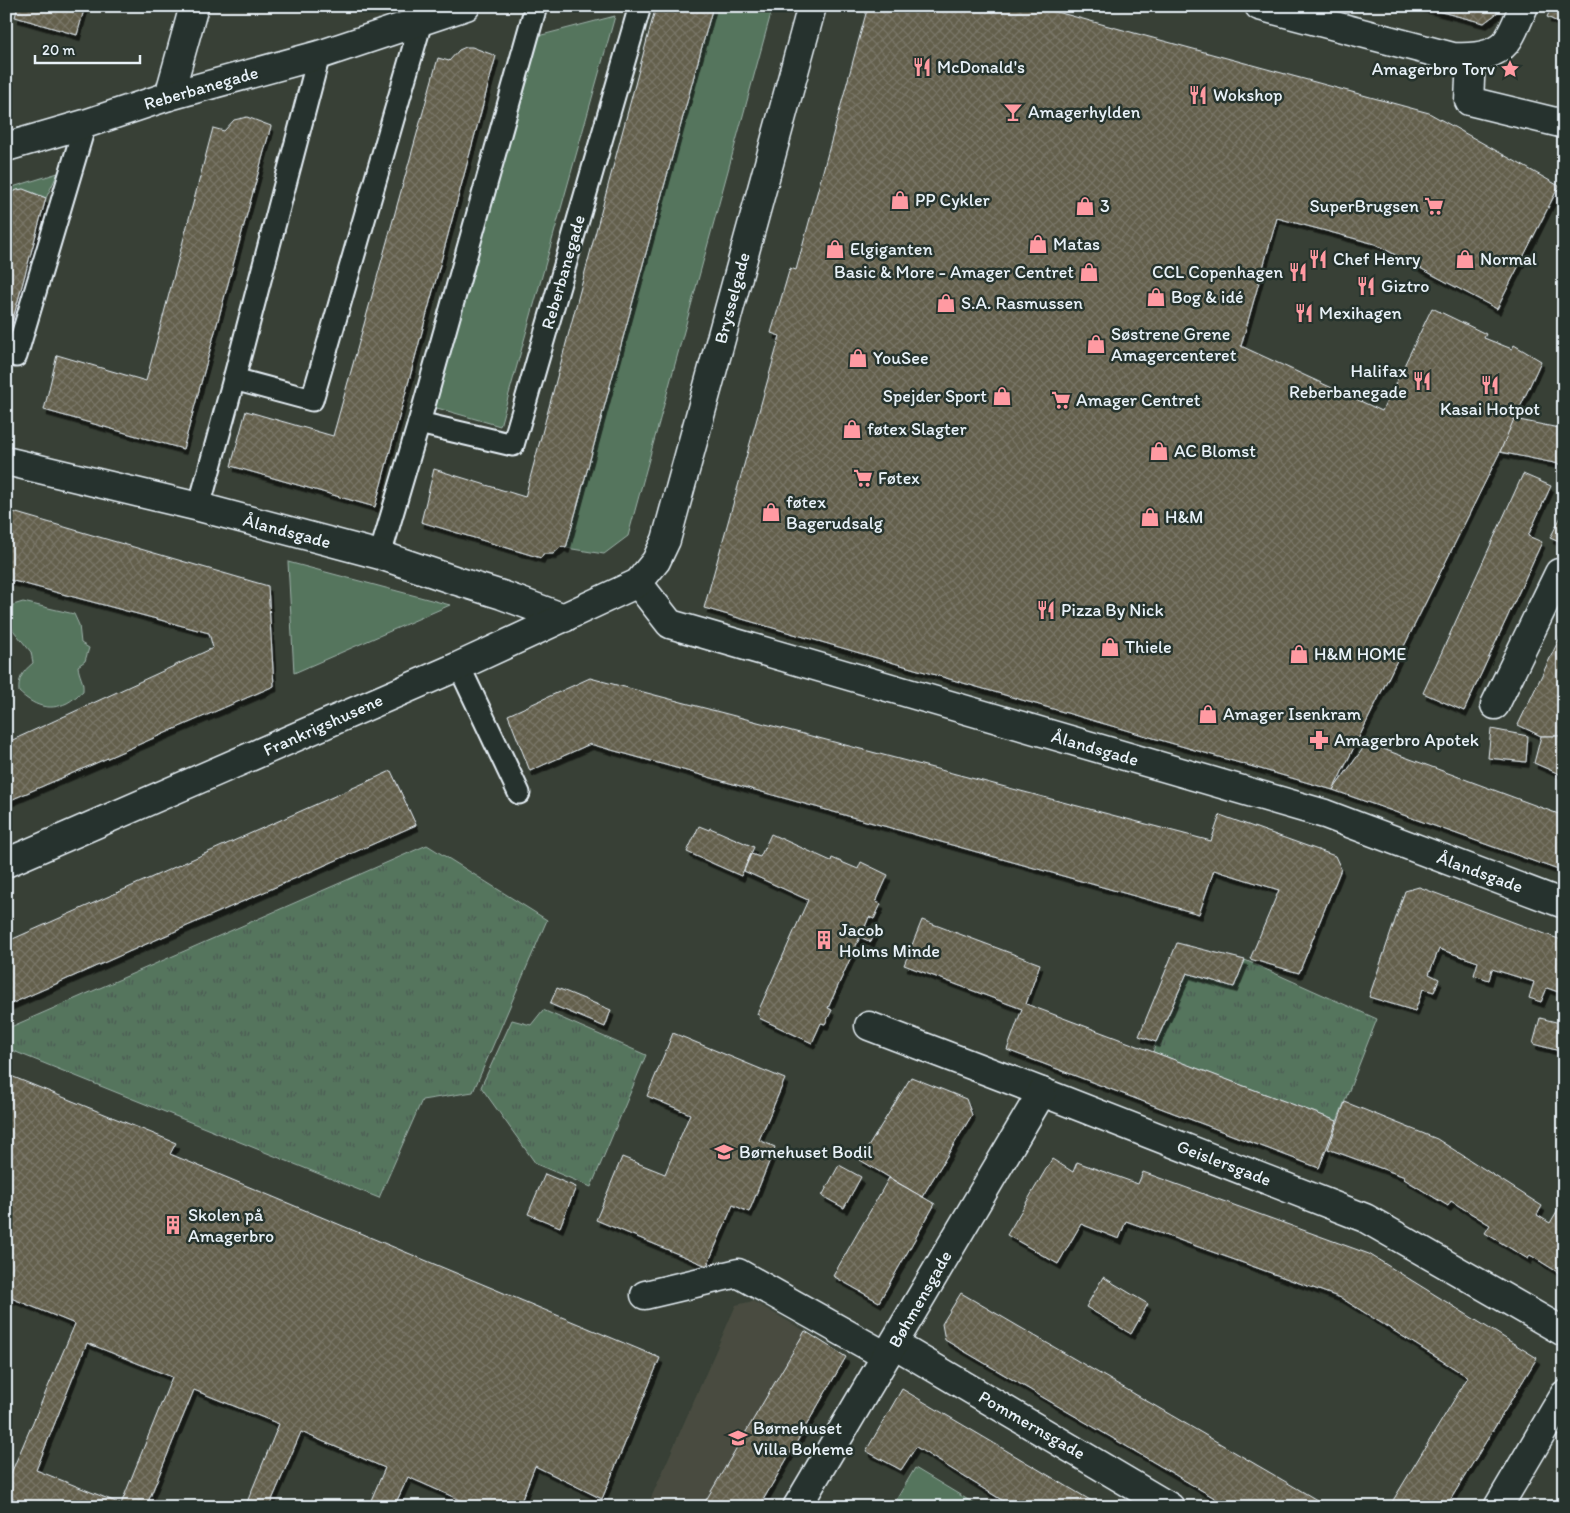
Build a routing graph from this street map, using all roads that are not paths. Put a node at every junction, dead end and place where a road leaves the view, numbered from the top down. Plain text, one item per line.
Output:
1 (194, 6) edge
2 (466, 6) edge
3 (536, 6) edge
4 (640, 6) edge
5 (812, 6) edge
6 (1259, 6) edge
7 (1524, 6) edge
8 (421, 22) junction
9 (319, 55) junction
10 (1471, 58) junction
11 (169, 96) junction
12 (85, 124) junction
13 (1564, 124) edge
14 (6, 147) edge
15 (16, 356) dead end
16 (234, 379) junction
17 (419, 423) junction
18 (6, 461) edge
19 (199, 507) junction
20 (380, 555) junction
21 (1564, 576) edge
22 (638, 583) junction
23 (564, 618) junction
24 (459, 666) junction
25 (1495, 705) dead end
26 (519, 793) dead end
27 (6, 863) edge
28 (1564, 904) edge
29 (869, 1026) dead end
30 (1042, 1092) junction
31 (645, 1294) dead end
32 (1564, 1332) edge
33 (890, 1350) junction
34 (1564, 1395) edge
35 (797, 1507) edge
36 (1170, 1507) edge
37 (1498, 1507) edge

1 - 11 street
2 - 8 street, Reberbanegade
3 - 17 lane
4 - 17 lane, Reberbanegade
5 - 22 street, Brysselgade
6 - 10 street
7 - 10 street
8 - 9 street, Reberbanegade
8 - 16 lane
9 - 11 street, Reberbanegade
9 - 16 lane
10 - 13 street
11 - 12 street, Reberbanegade
12 - 14 street, Reberbanegade
12 - 15 lane
16 - 19 lane
17 - 20 lane
18 - 19 street, Ålandsgade
19 - 20 street, Ålandsgade
20 - 23 street, Ålandsgade
21 - 25 street
22 - 23 street, Frankrigshusene
22 - 28 street, Ålandsgade
23 - 24 street, Frankrigshusene
24 - 26 lane
24 - 27 street, Frankrigshusene
29 - 30 street, Geislersgade
30 - 32 street, Geislersgade
30 - 33 street, Bøhmensgade
31 - 33 street, Pommernsgade
33 - 35 street, Bøhmensgade
33 - 36 street, Pommernsgade
34 - 37 street

